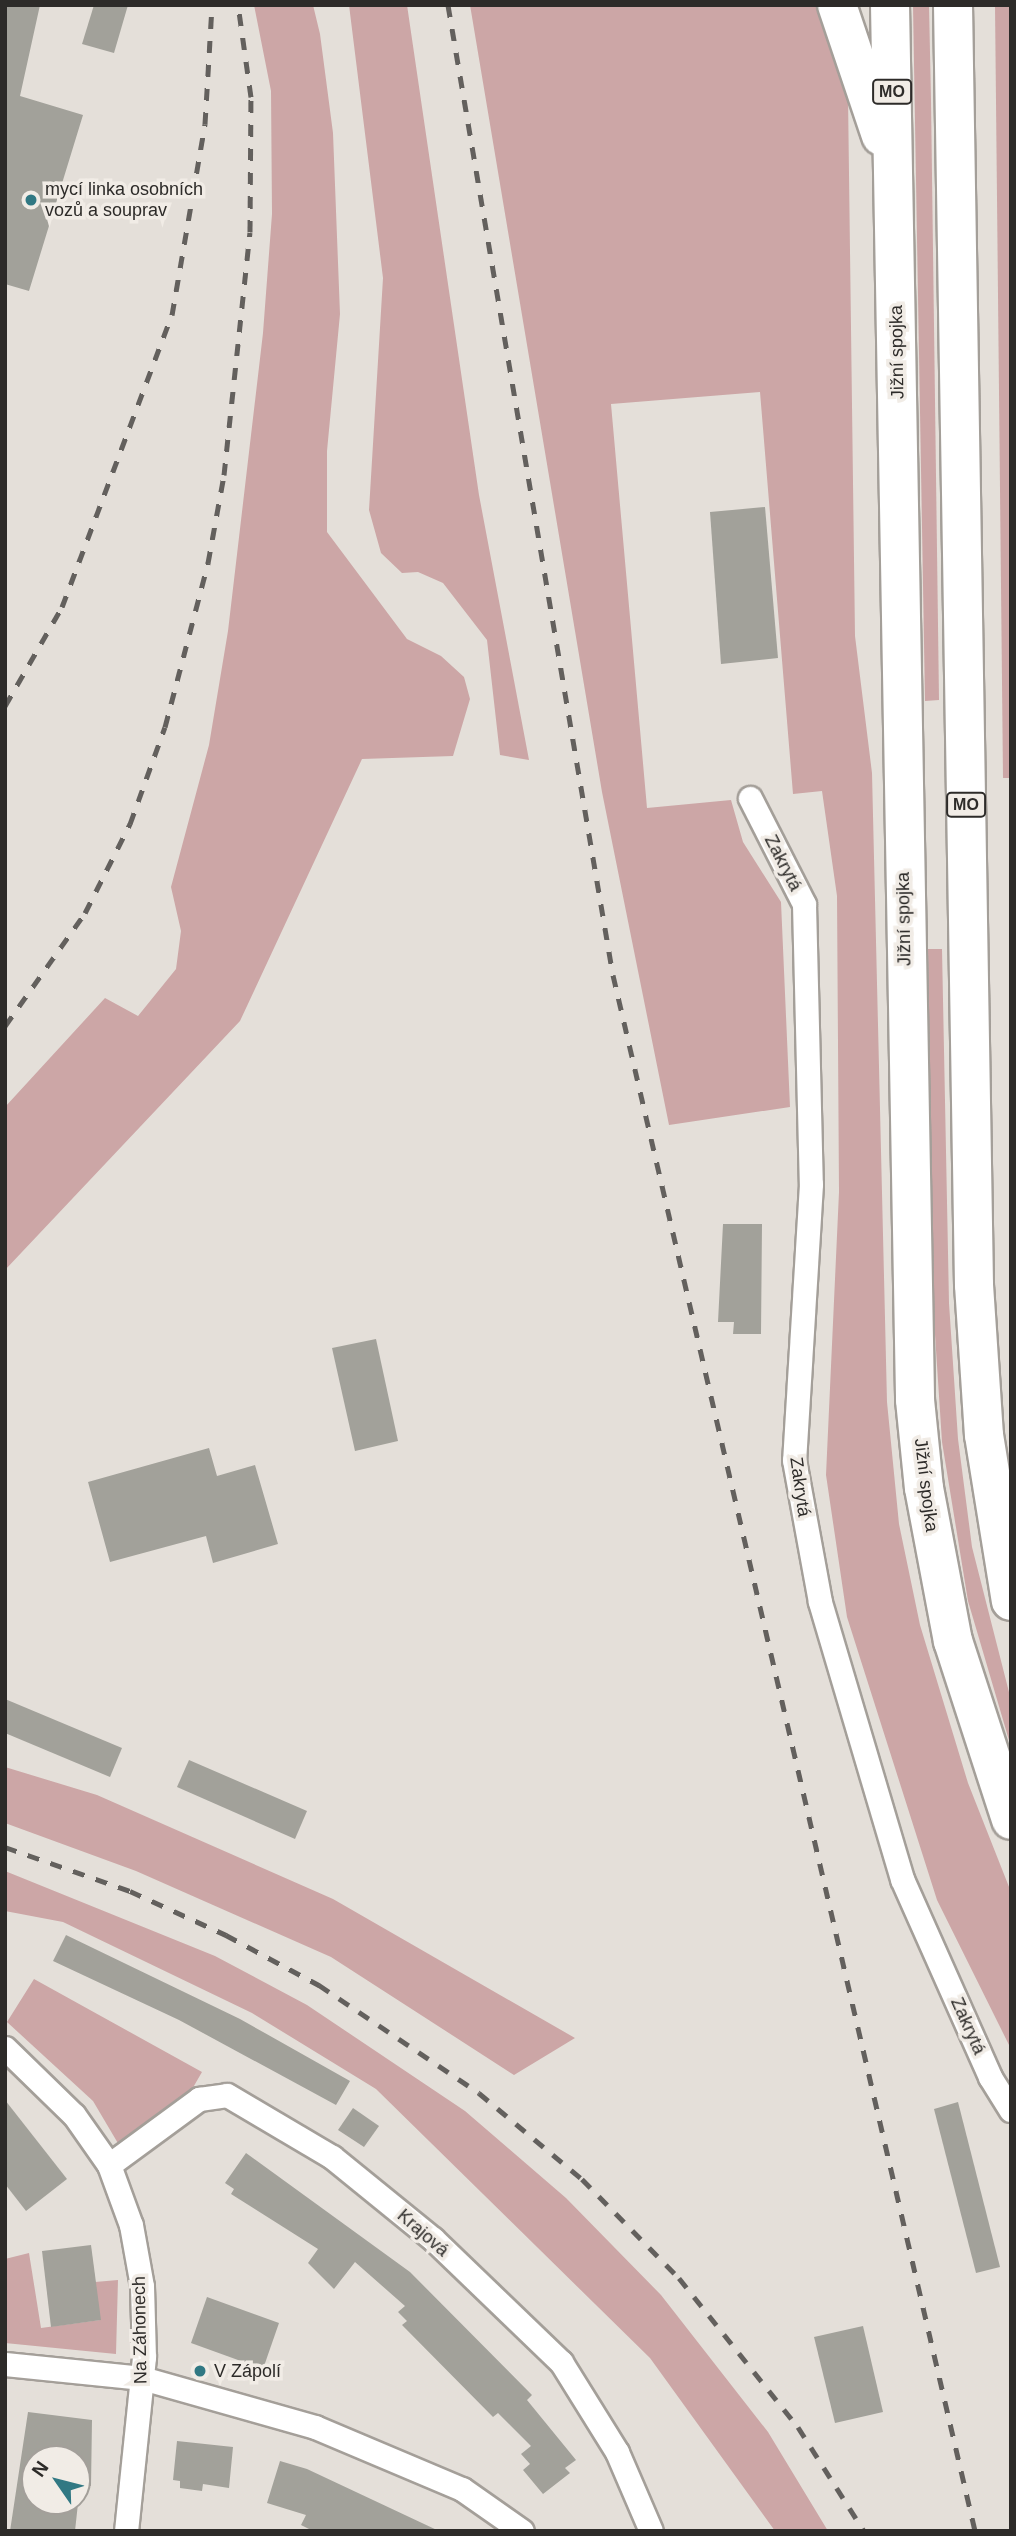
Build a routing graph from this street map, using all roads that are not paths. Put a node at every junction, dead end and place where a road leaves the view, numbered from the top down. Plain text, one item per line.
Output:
1 (837, 5) edge
2 (890, 5) edge
3 (953, 5) edge
4 (895, 179) junction
5 (750, 798) dead end
6 (1011, 1601) edge
7 (1011, 1820) edge
8 (5, 2048) edge
9 (1011, 2110) edge
10 (109, 2165) junction
11 (5, 2364) edge
12 (142, 2378) junction
13 (126, 2531) edge
14 (522, 2531) edge
15 (651, 2531) edge

1 - 4 highway
2 - 4 highway, Jižní spojka / MO
3 - 6 highway, MO
4 - 7 highway, Jižní spojka / MO
5 - 9 street, Zakrytá
8 - 10 street, Na Záhonech
10 - 12 street, Na Záhonech
10 - 15 street, Krajová
11 - 12 street
12 - 13 street, Na Záhonech
12 - 14 street

